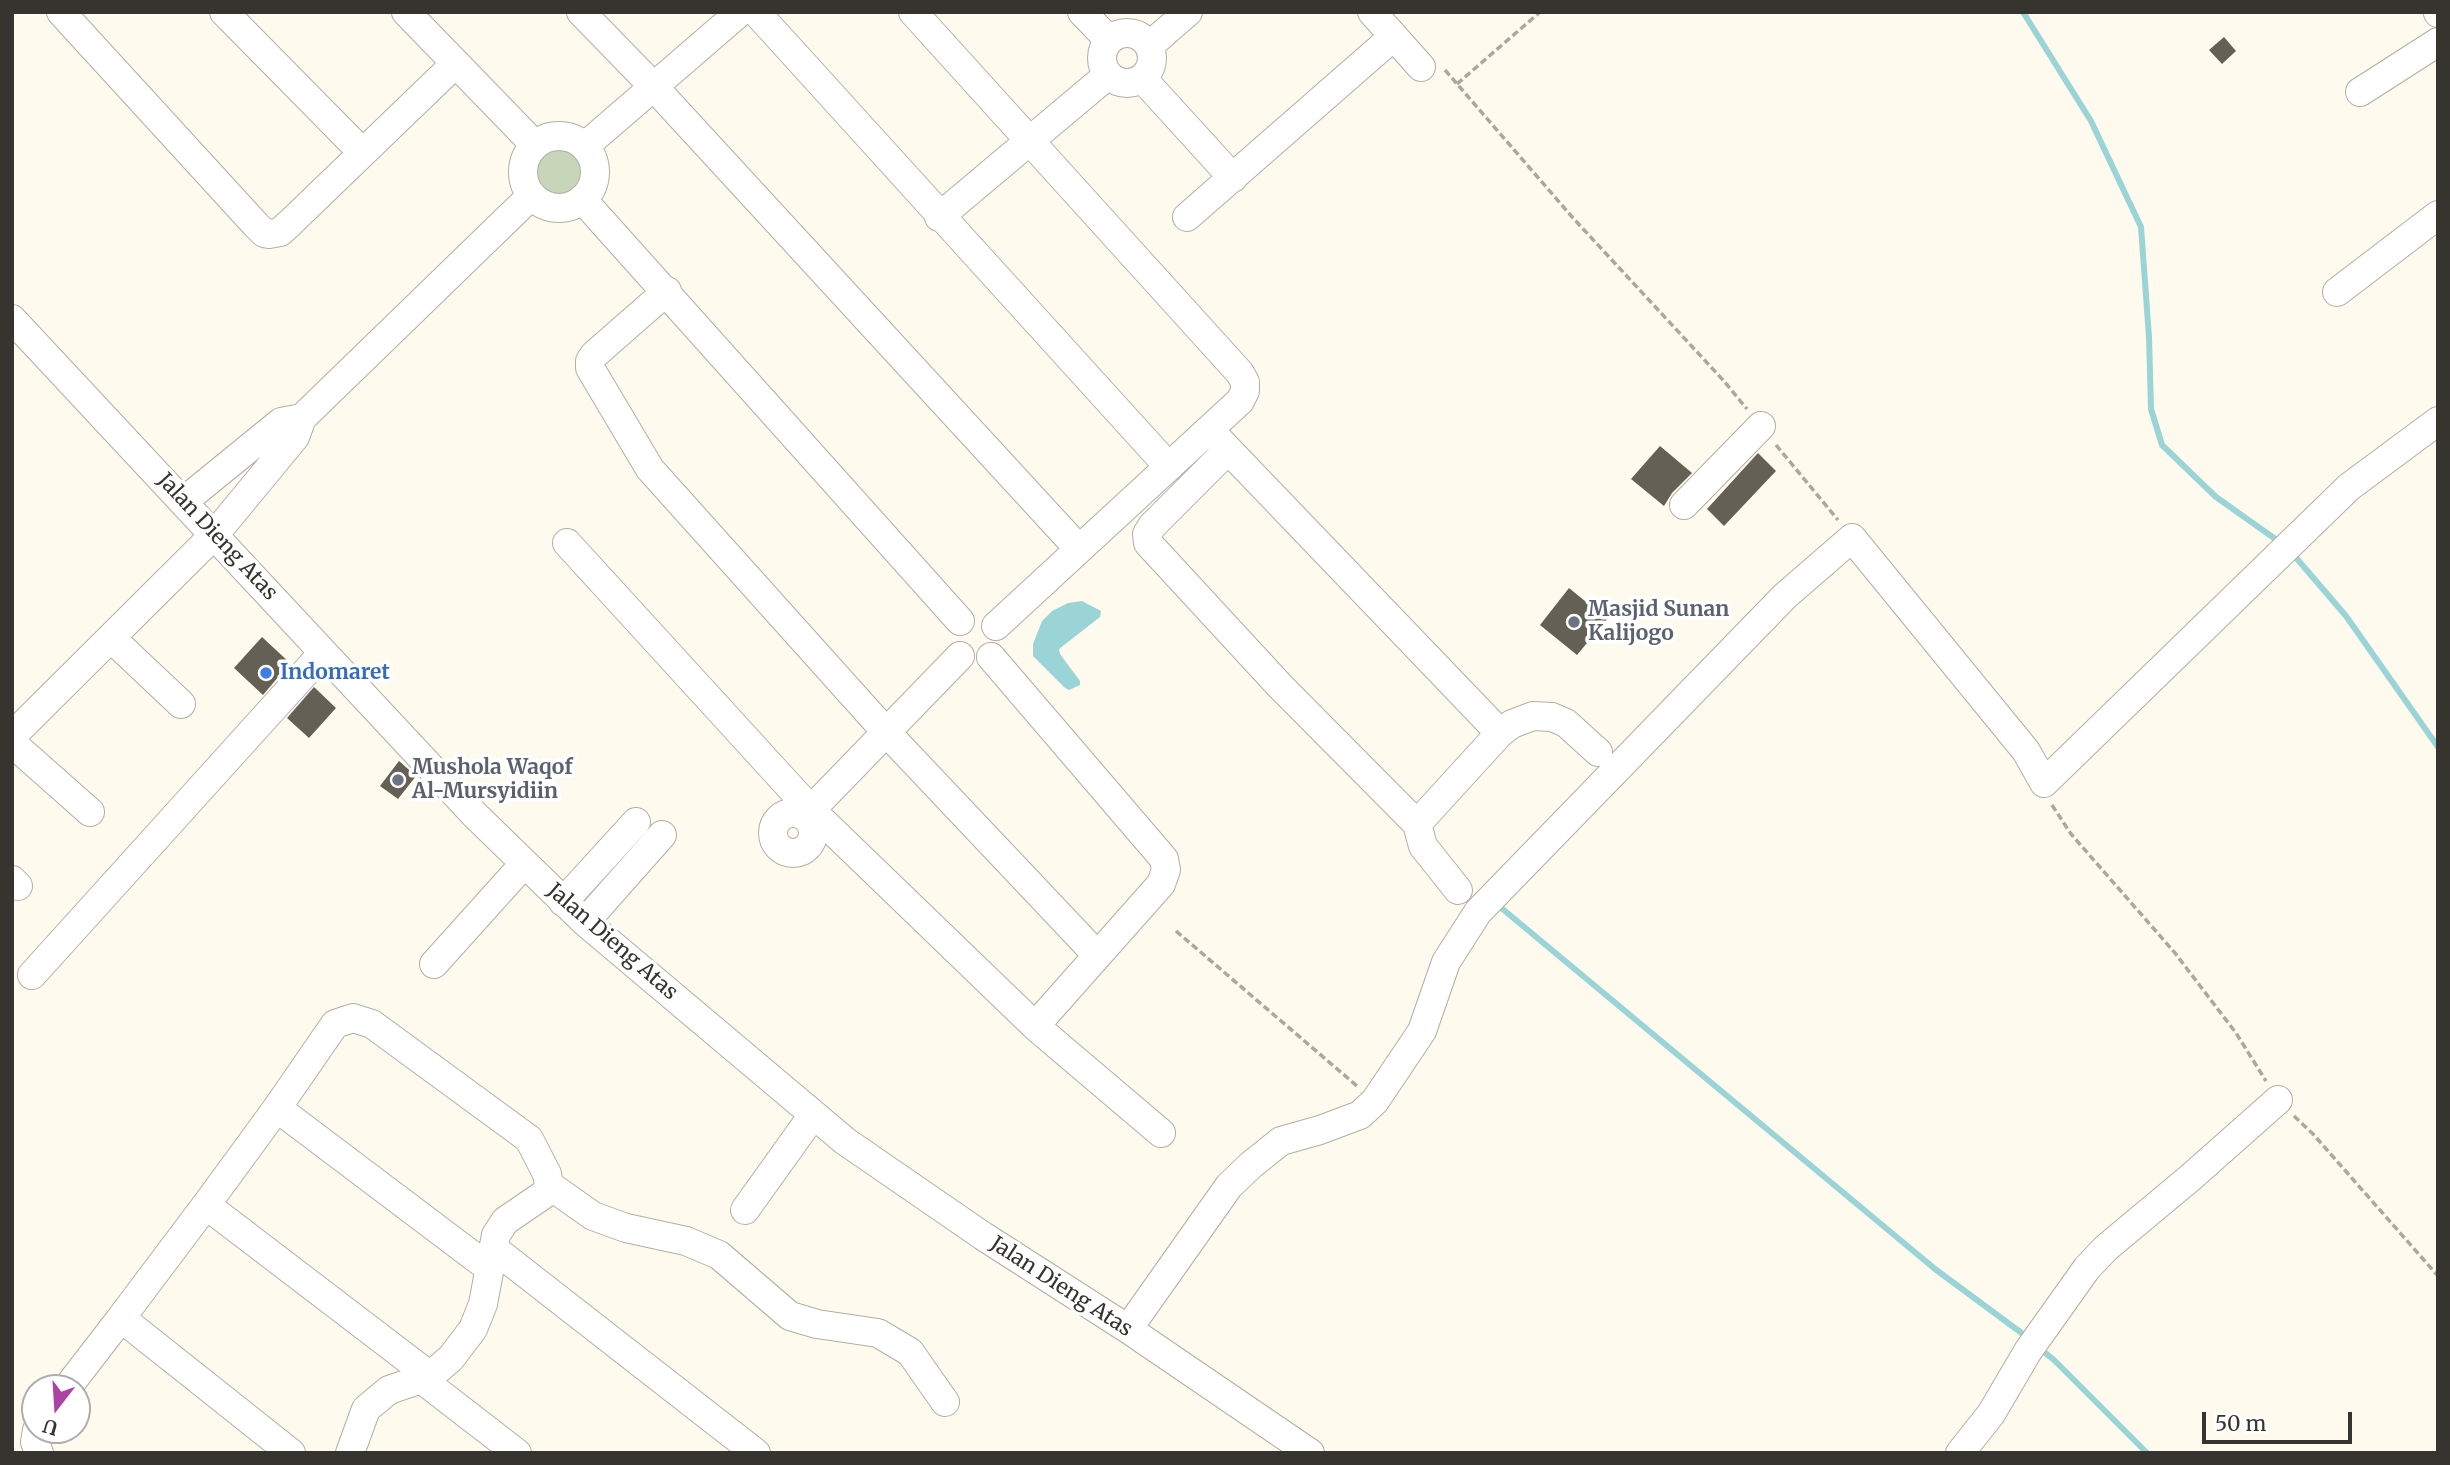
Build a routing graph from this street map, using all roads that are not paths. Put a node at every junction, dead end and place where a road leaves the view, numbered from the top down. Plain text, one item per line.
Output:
1 (61, 12) edge
2 (224, 12) edge
3 (406, 12) edge
4 (581, 12) edge
5 (740, 12) edge
6 (756, 12) edge
7 (913, 12) edge
8 (1082, 12) edge
9 (1188, 12) edge
10 (1373, 12) edge
11 (1393, 37) junction
12 (1108, 40) junction
13 (2438, 42) edge
14 (1149, 46) junction
15 (455, 64) junction
16 (1430, 66) road end
17 (1108, 75) junction
18 (1142, 78) junction
19 (653, 86) junction
20 (2360, 92) dead end
21 (1029, 143) junction
22 (534, 144) junction
23 (585, 146) junction
24 (362, 152) junction
25 (1233, 178) junction
26 (531, 196) junction
27 (582, 199) junction
28 (2438, 215) edge
29 (939, 217) junction
30 (1187, 217) dead end
31 (667, 291) junction
32 (2337, 292) dead end
33 (12, 319) edge
34 (302, 418) junction
35 (2438, 421) edge
36 (1761, 426) road end
37 (1218, 440) junction
38 (226, 465) junction
39 (1169, 467) junction
40 (251, 490) junction
41 (184, 501) junction
42 (1684, 505) dead end
43 (215, 534) junction
44 (567, 543) dead end
45 (1079, 549) junction
46 (960, 621) junction
47 (996, 626) junction
48 (111, 638) junction
49 (323, 653) junction
50 (960, 656) junction
51 (991, 657) junction
52 (181, 704) dead end
53 (887, 733) junction
54 (1500, 733) junction
55 (12, 736) edge
56 (12, 743) edge
57 (1598, 752) dead end
58 (90, 812) dead end
59 (808, 813) junction
60 (636, 822) dead end
61 (1417, 824) junction
62 (662, 835) dead end
63 (524, 864) junction
64 (1458, 890) dead end
65 (563, 902) junction
66 (585, 922) junction
67 (1097, 955) junction
68 (434, 964) dead end
69 (32, 975) dead end
70 (1035, 1026) junction
71 (2278, 1100) road end
72 (277, 1108) junction
73 (813, 1115) junction
74 (1161, 1133) dead end
75 (549, 1185) junction
76 (206, 1205) junction
77 (745, 1210) dead end
78 (491, 1258) junction
79 (121, 1318) junction
80 (1128, 1329) junction
81 (78, 1374) edge
82 (425, 1377) junction
83 (945, 1402) dead end
84 (290, 1453) edge
85 (350, 1453) edge
86 (516, 1453) edge
87 (756, 1453) edge
88 (1310, 1453) edge
89 (1960, 1453) edge

1 - 24 street
2 - 24 street
3 - 15 street
4 - 19 street
5 - 19 street
6 - 29 street
7 - 21 street
8 - 12 street
9 - 14 street
10 - 11 street
11 - 16 street
11 - 25 street
12 - 14 street
12 - 17 street
13 - 20 street
14 - 18 street
15 - 22 street
15 - 24 street
17 - 18 street
17 - 21 street
18 - 25 street
19 - 23 street
19 - 45 street
21 - 29 street
21 - 37 street
22 - 23 street
22 - 26 street
23 - 27 street
25 - 30 street
26 - 27 street
26 - 34 street
27 - 31 street
28 - 32 street
29 - 39 street
31 - 46 street
31 - 53 street
33 - 41 street, Jalan Dieng Atas
34 - 38 street
34 - 40 street
35 - 80 street
36 - 42 street
37 - 39 street
37 - 54 street
37 - 61 street
38 - 40 street
38 - 41 street
39 - 45 street
40 - 43 street
41 - 43 street, Jalan Dieng Atas
43 - 48 street
43 - 49 street, Jalan Dieng Atas
44 - 59 street
45 - 47 street
46 - 47 street
46 - 50 street
47 - 51 street
48 - 52 street
48 - 55 street
49 - 63 street, Jalan Dieng Atas
49 - 69 street
50 - 51 street
50 - 53 street
51 - 67 street
53 - 59 street
53 - 67 street
54 - 57 street
54 - 61 street
56 - 58 street
59 - 70 street
60 - 65 street
61 - 64 street
62 - 66 street
63 - 65 street, Jalan Dieng Atas
63 - 68 street
65 - 66 street, Jalan Dieng Atas
66 - 73 street, Jalan Dieng Atas
67 - 70 street
70 - 74 street
71 - 89 street
72 - 75 street
72 - 76 street
72 - 78 street
73 - 77 street
73 - 80 street, Jalan Dieng Atas
75 - 78 street
75 - 83 street
76 - 79 street
76 - 82 street
78 - 82 street
78 - 87 street
79 - 81 street
79 - 84 street
80 - 88 street, Jalan Dieng Atas
82 - 85 street
82 - 86 street

